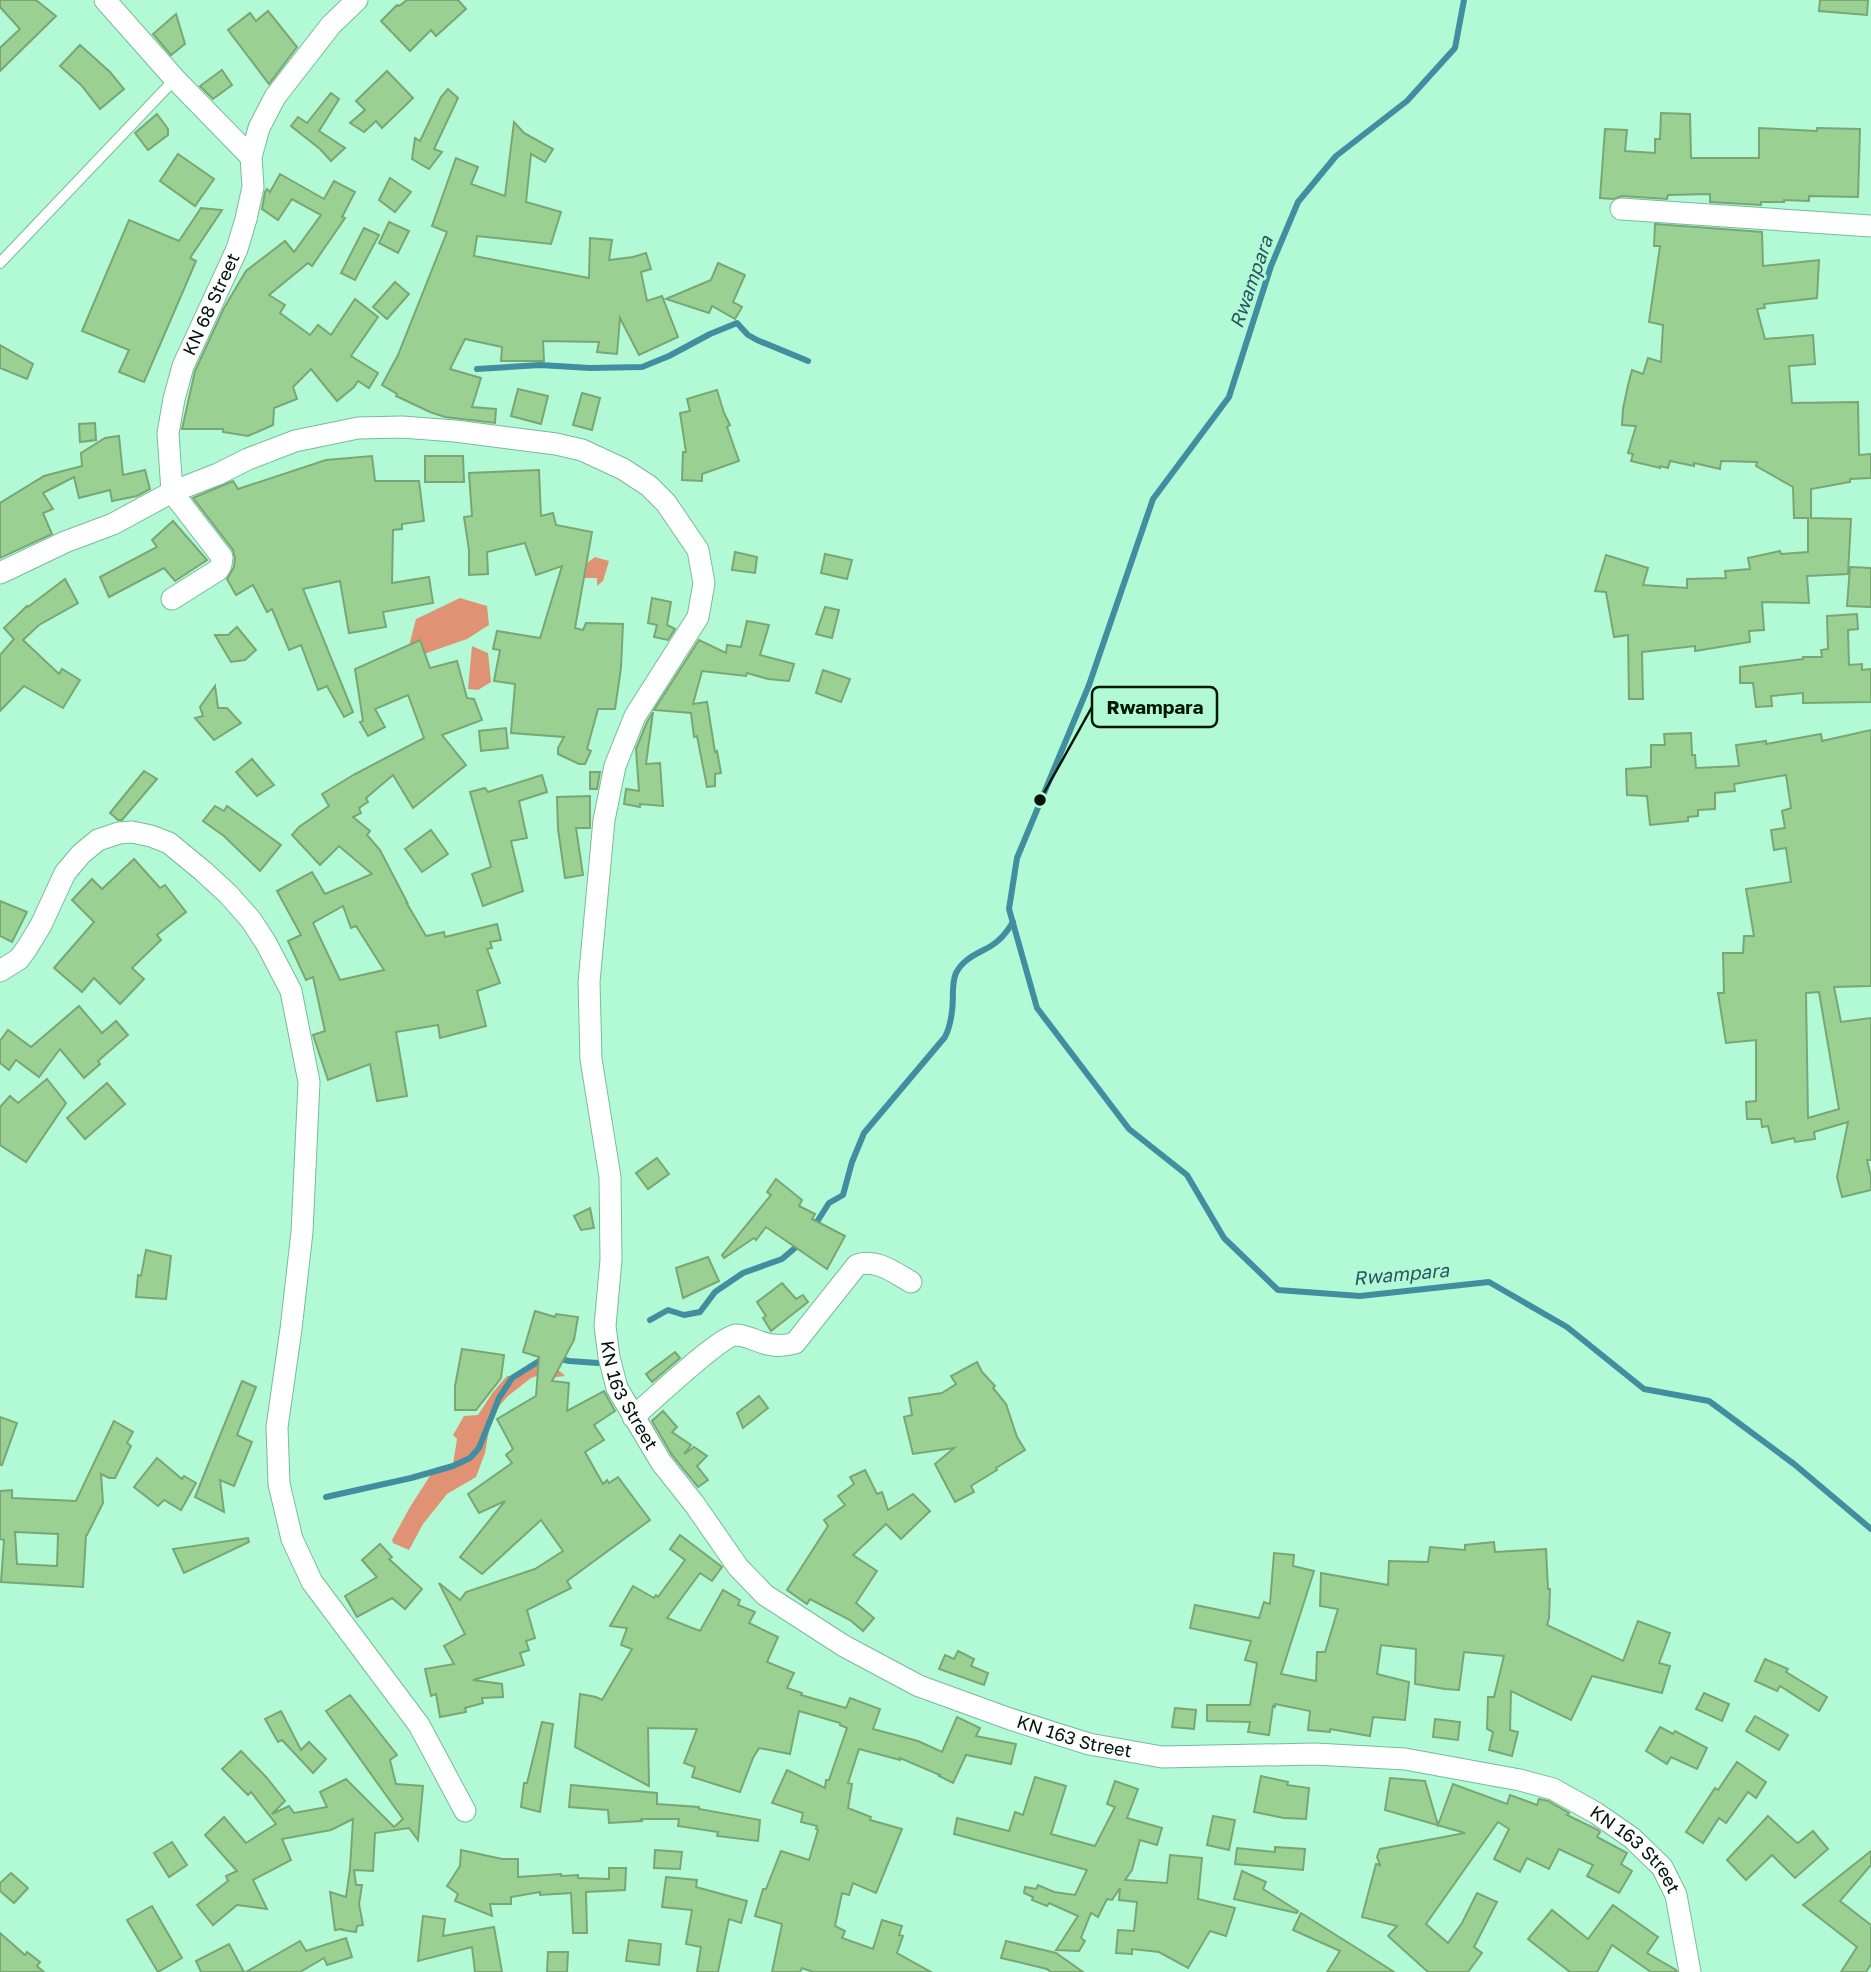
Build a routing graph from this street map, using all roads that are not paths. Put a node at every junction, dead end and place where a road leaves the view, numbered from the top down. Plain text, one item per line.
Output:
1 (105, 0) edge
2 (357, 0) edge
3 (175, 79) junction
4 (251, 157) junction
5 (1621, 209) dead end
6 (1871, 226) edge
7 (0, 263) edge
8 (172, 492) junction
9 (0, 573) edge
10 (172, 599) dead end
11 (0, 971) edge
12 (911, 1282) dead end
13 (633, 1417) junction
14 (465, 1811) dead end
15 (1690, 1972) edge

1 - 3 street
2 - 4 street, KN 68 Street
3 - 4 street
3 - 7 lane
4 - 8 street, KN 68 Street
5 - 6 street
8 - 9 street, KN 163 Street
8 - 10 street
8 - 13 street, KN 163 Street
11 - 14 street
12 - 13 street
13 - 15 street, KN 163 Street

